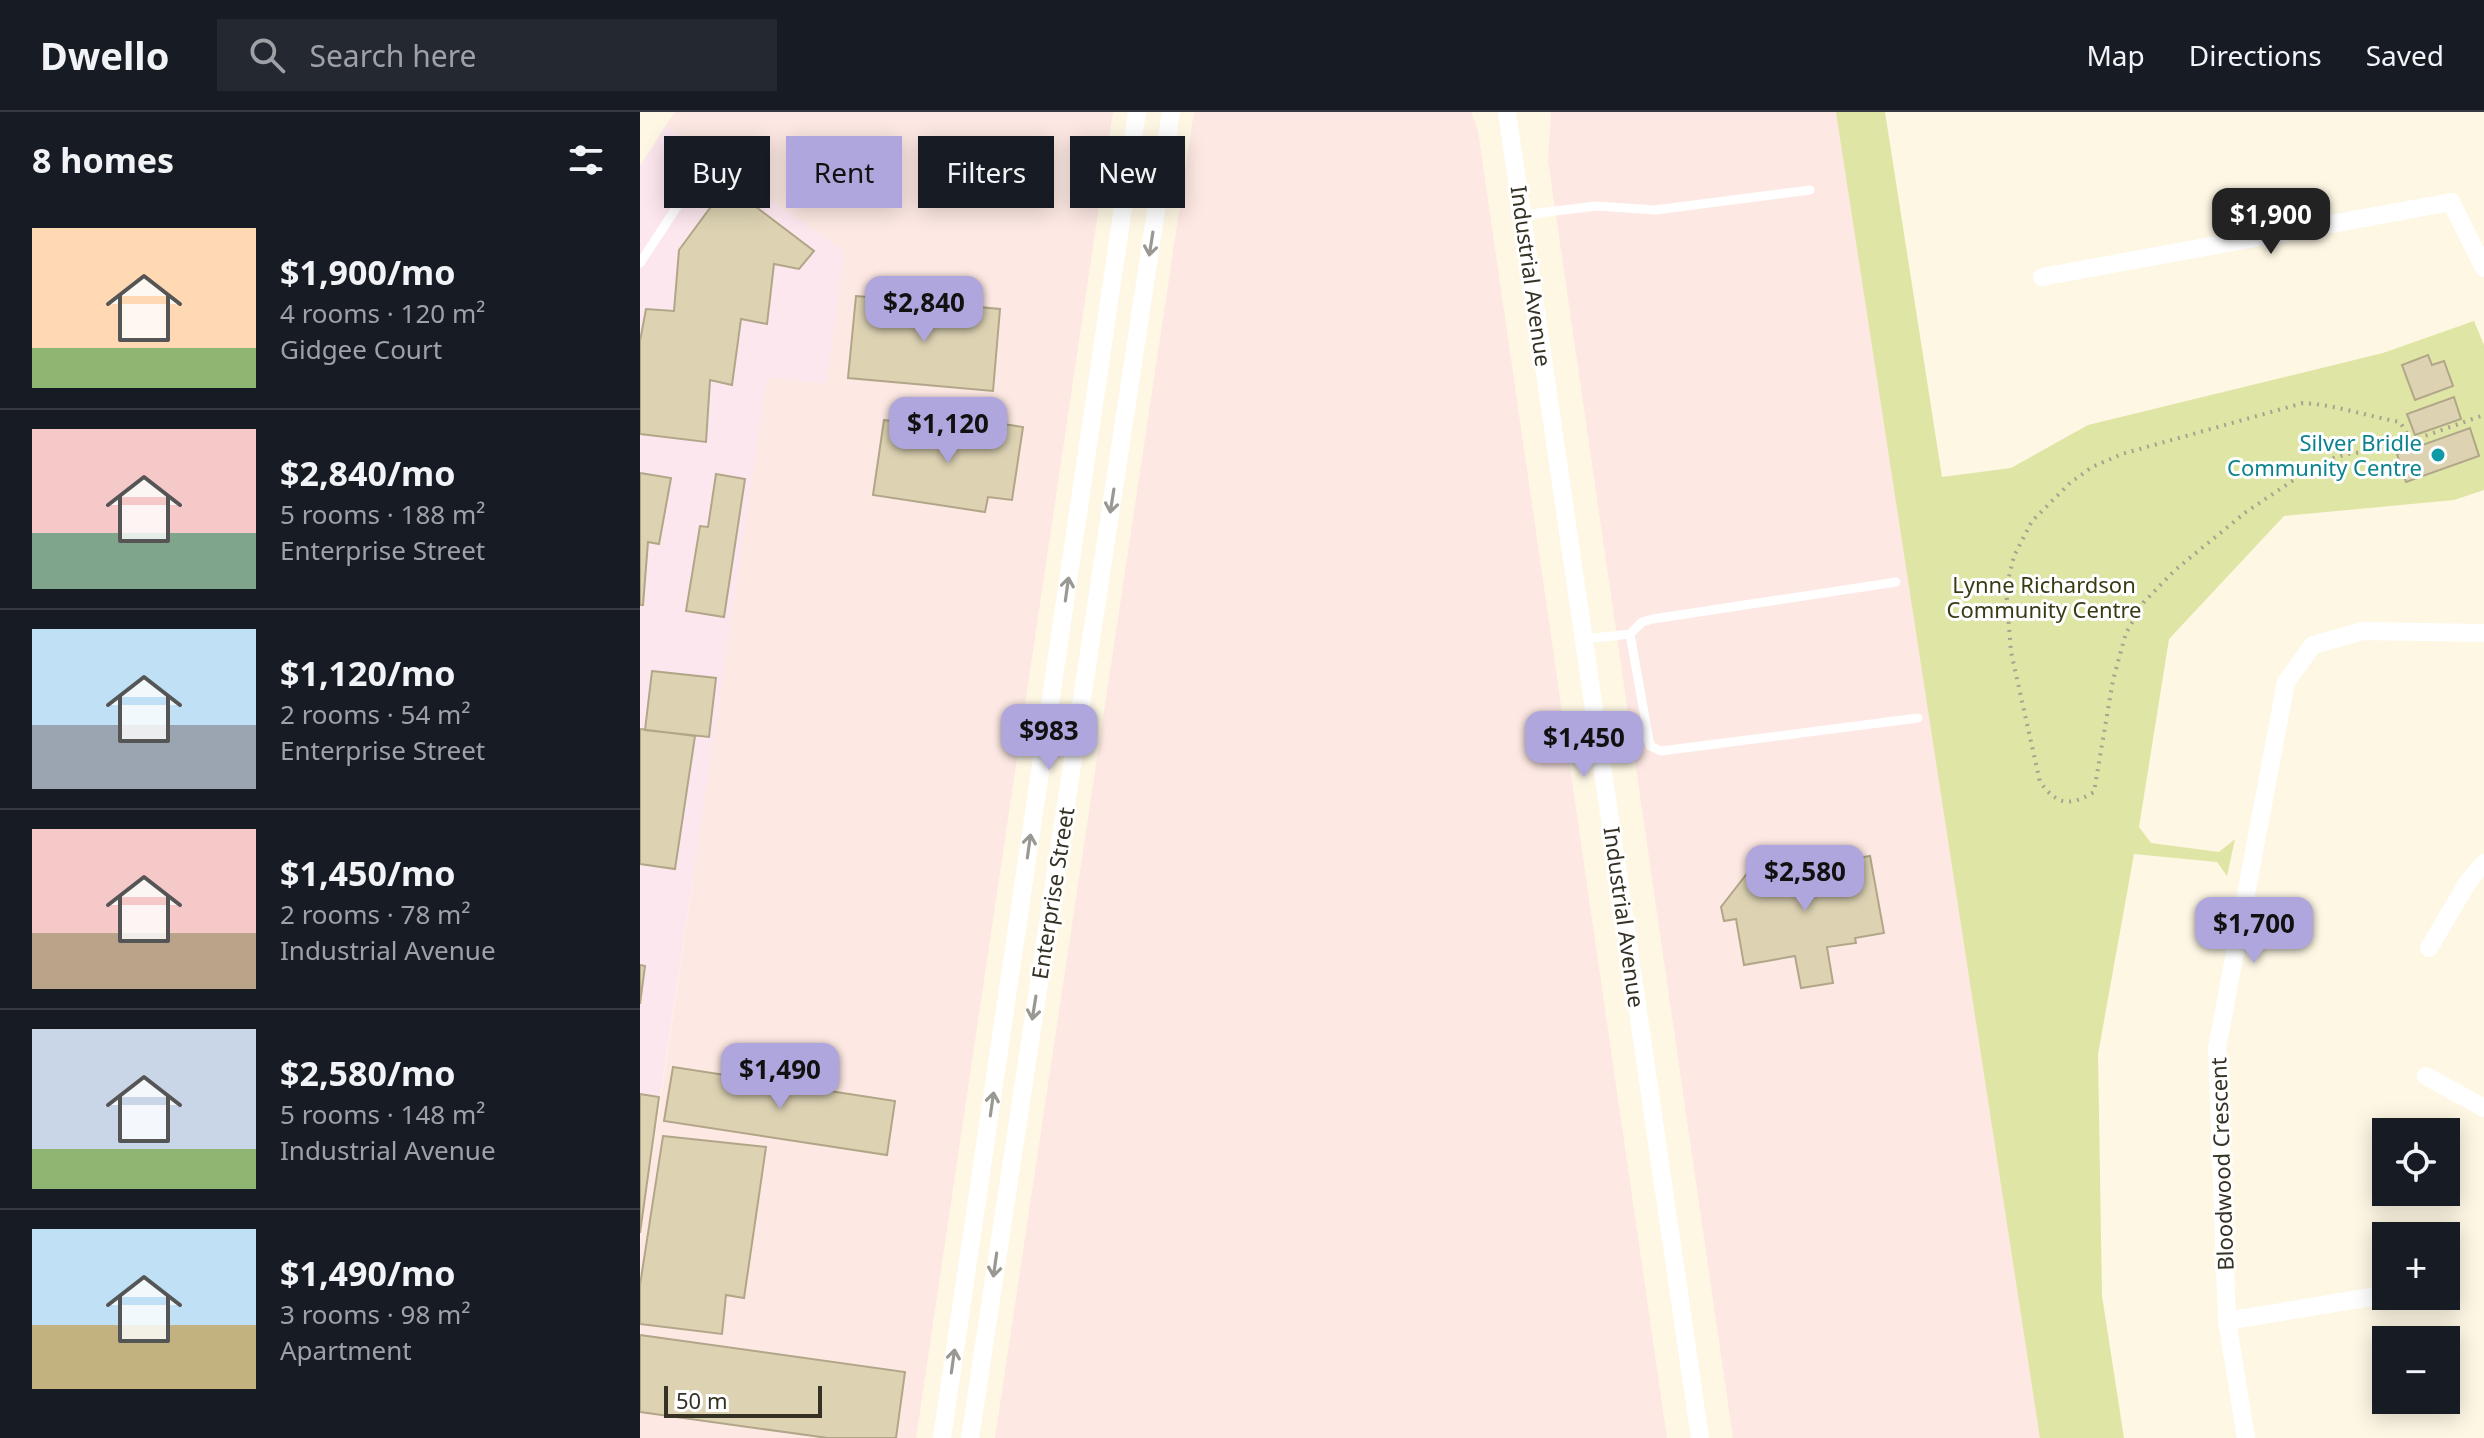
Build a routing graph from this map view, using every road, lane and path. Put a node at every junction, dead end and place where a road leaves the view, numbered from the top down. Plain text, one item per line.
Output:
1 (1137, 112) edge
2 (1171, 112) edge
3 (1507, 112) edge
4 (1810, 190) dead end
5 (676, 208) edge
6 (1523, 215) junction
7 (640, 263) edge
8 (2484, 268) edge
9 (2042, 277) dead end
10 (2484, 415) edge
11 (2411, 440) junction
12 (1896, 582) dead end
13 (2484, 633) edge
14 (1630, 634) junction
15 (1585, 639) junction
16 (1918, 718) dead end
17 (1648, 738) junction
18 (1600, 745) junction
19 (2484, 863) edge
20 (2429, 948) dead end
21 (2426, 1076) dead end
22 (2484, 1108) edge
23 (2372, 1297) edge
24 (2227, 1321) junction
25 (942, 1438) edge
26 (970, 1438) edge
27 (1700, 1438) edge
28 (2246, 1438) edge

25 -> 1 street, Enterprise Street
2 -> 26 street, Enterprise Street
3 - 6 street, Industrial Avenue
4 - 6 lane
5 - 7 lane
6 - 15 street, Industrial Avenue
8 - 9 street
10 - 11 path
11 - 11 path
12 - 14 lane
13 - 24 street, Bloodwood Crescent
14 - 15 lane
14 - 17 lane
15 - 18 street, Industrial Avenue
16 - 17 lane
17 - 18 lane
18 - 27 street, Industrial Avenue
19 - 20 street
21 - 22 street
23 - 24 street
24 - 28 street, Bloodwood Crescent

